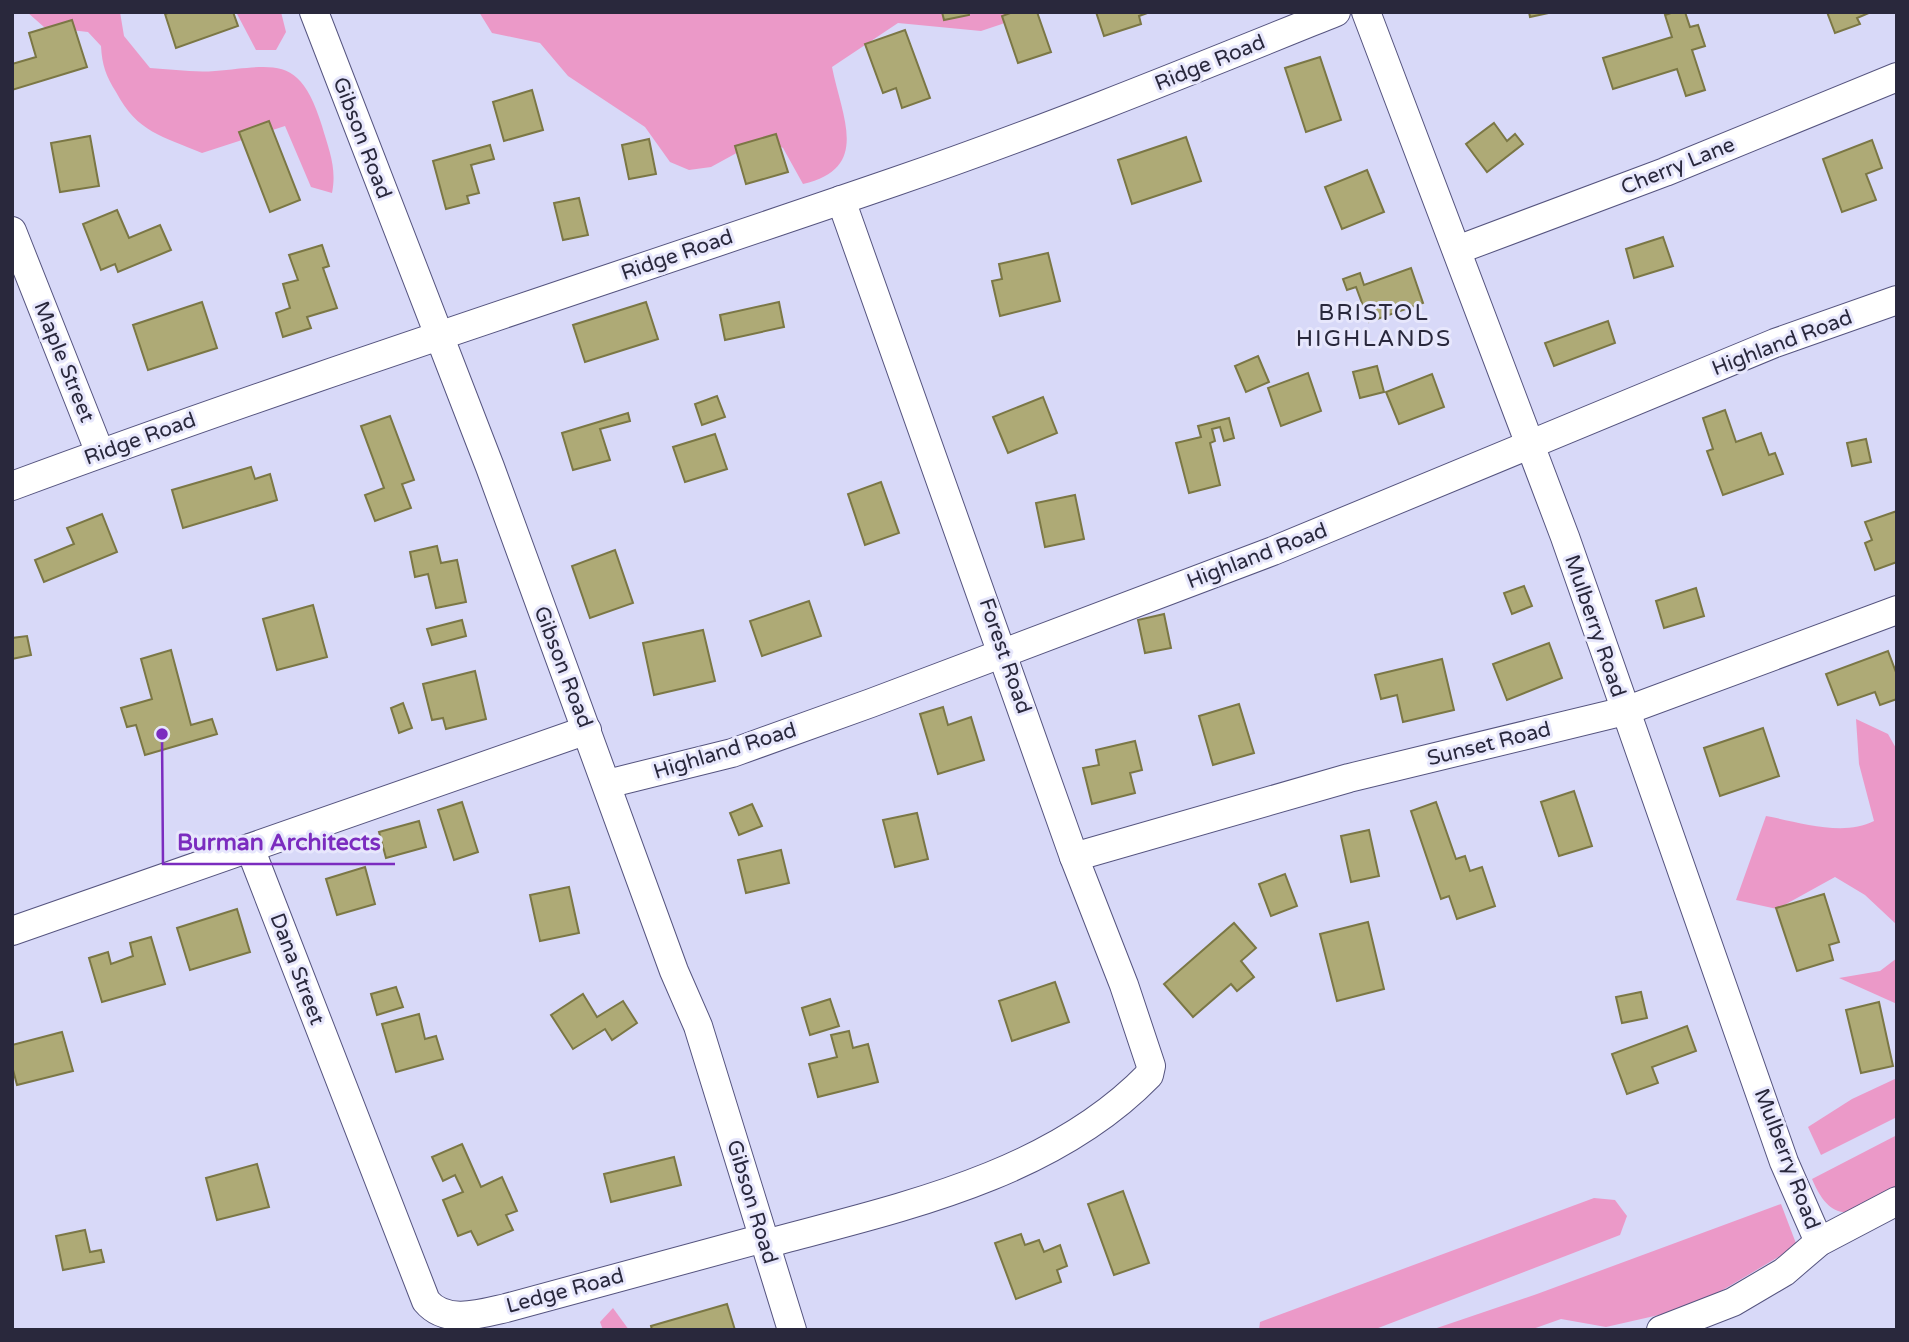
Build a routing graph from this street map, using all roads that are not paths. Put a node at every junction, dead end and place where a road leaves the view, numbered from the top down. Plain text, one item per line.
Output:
1 (314, 12) edge
2 (1336, 12) edge
3 (1366, 12) edge
4 (1897, 77) edge
5 (841, 200) junction
6 (12, 231) edge
7 (1457, 250) junction
8 (1897, 300) edge
9 (438, 334) junction
10 (1531, 444) junction
11 (100, 453) junction
12 (12, 486) edge
13 (1897, 610) edge
14 (1004, 652) junction
15 (1625, 710) junction
16 (587, 730) junction
17 (607, 784) junction
18 (250, 848) junction
19 (1074, 857) junction
20 (12, 931) edge
21 (344, 1090) joint
22 (1120, 1102) joint
23 (1897, 1201) edge
24 (765, 1241) junction
25 (1819, 1242) junction
26 (792, 1330) edge
27 (1661, 1330) edge

1 - 9 street, Gibson Road
2 - 5 street, Ridge Road
3 - 7 street, Mulberry Road
4 - 7 street, Cherry Lane
5 - 9 street, Ridge Road
5 - 14 street, Forest Road
6 - 11 street, Maple Street
7 - 10 street, Mulberry Road
8 - 10 street, Highland Road
9 - 11 street, Ridge Road
9 - 16 street, Gibson Road
10 - 14 street, Highland Road
10 - 15 street, Mulberry Road
11 - 12 street, Ridge Road
13 - 15 street, Sunset Road
14 - 17 street, Highland Road
14 - 19 street, Forest Road
15 - 19 street, Sunset Road
15 - 25 street, Mulberry Road
16 - 17 street, Gibson Road
16 - 18 street
17 - 24 street, Gibson Road
18 - 20 street
18 - 21 street, Dana Street
19 - 22 street, Forest Road
21 - 24 street, Ledge Road
22 - 24 street, Ledge Road
23 - 25 street
24 - 26 street, Gibson Road
25 - 27 street

